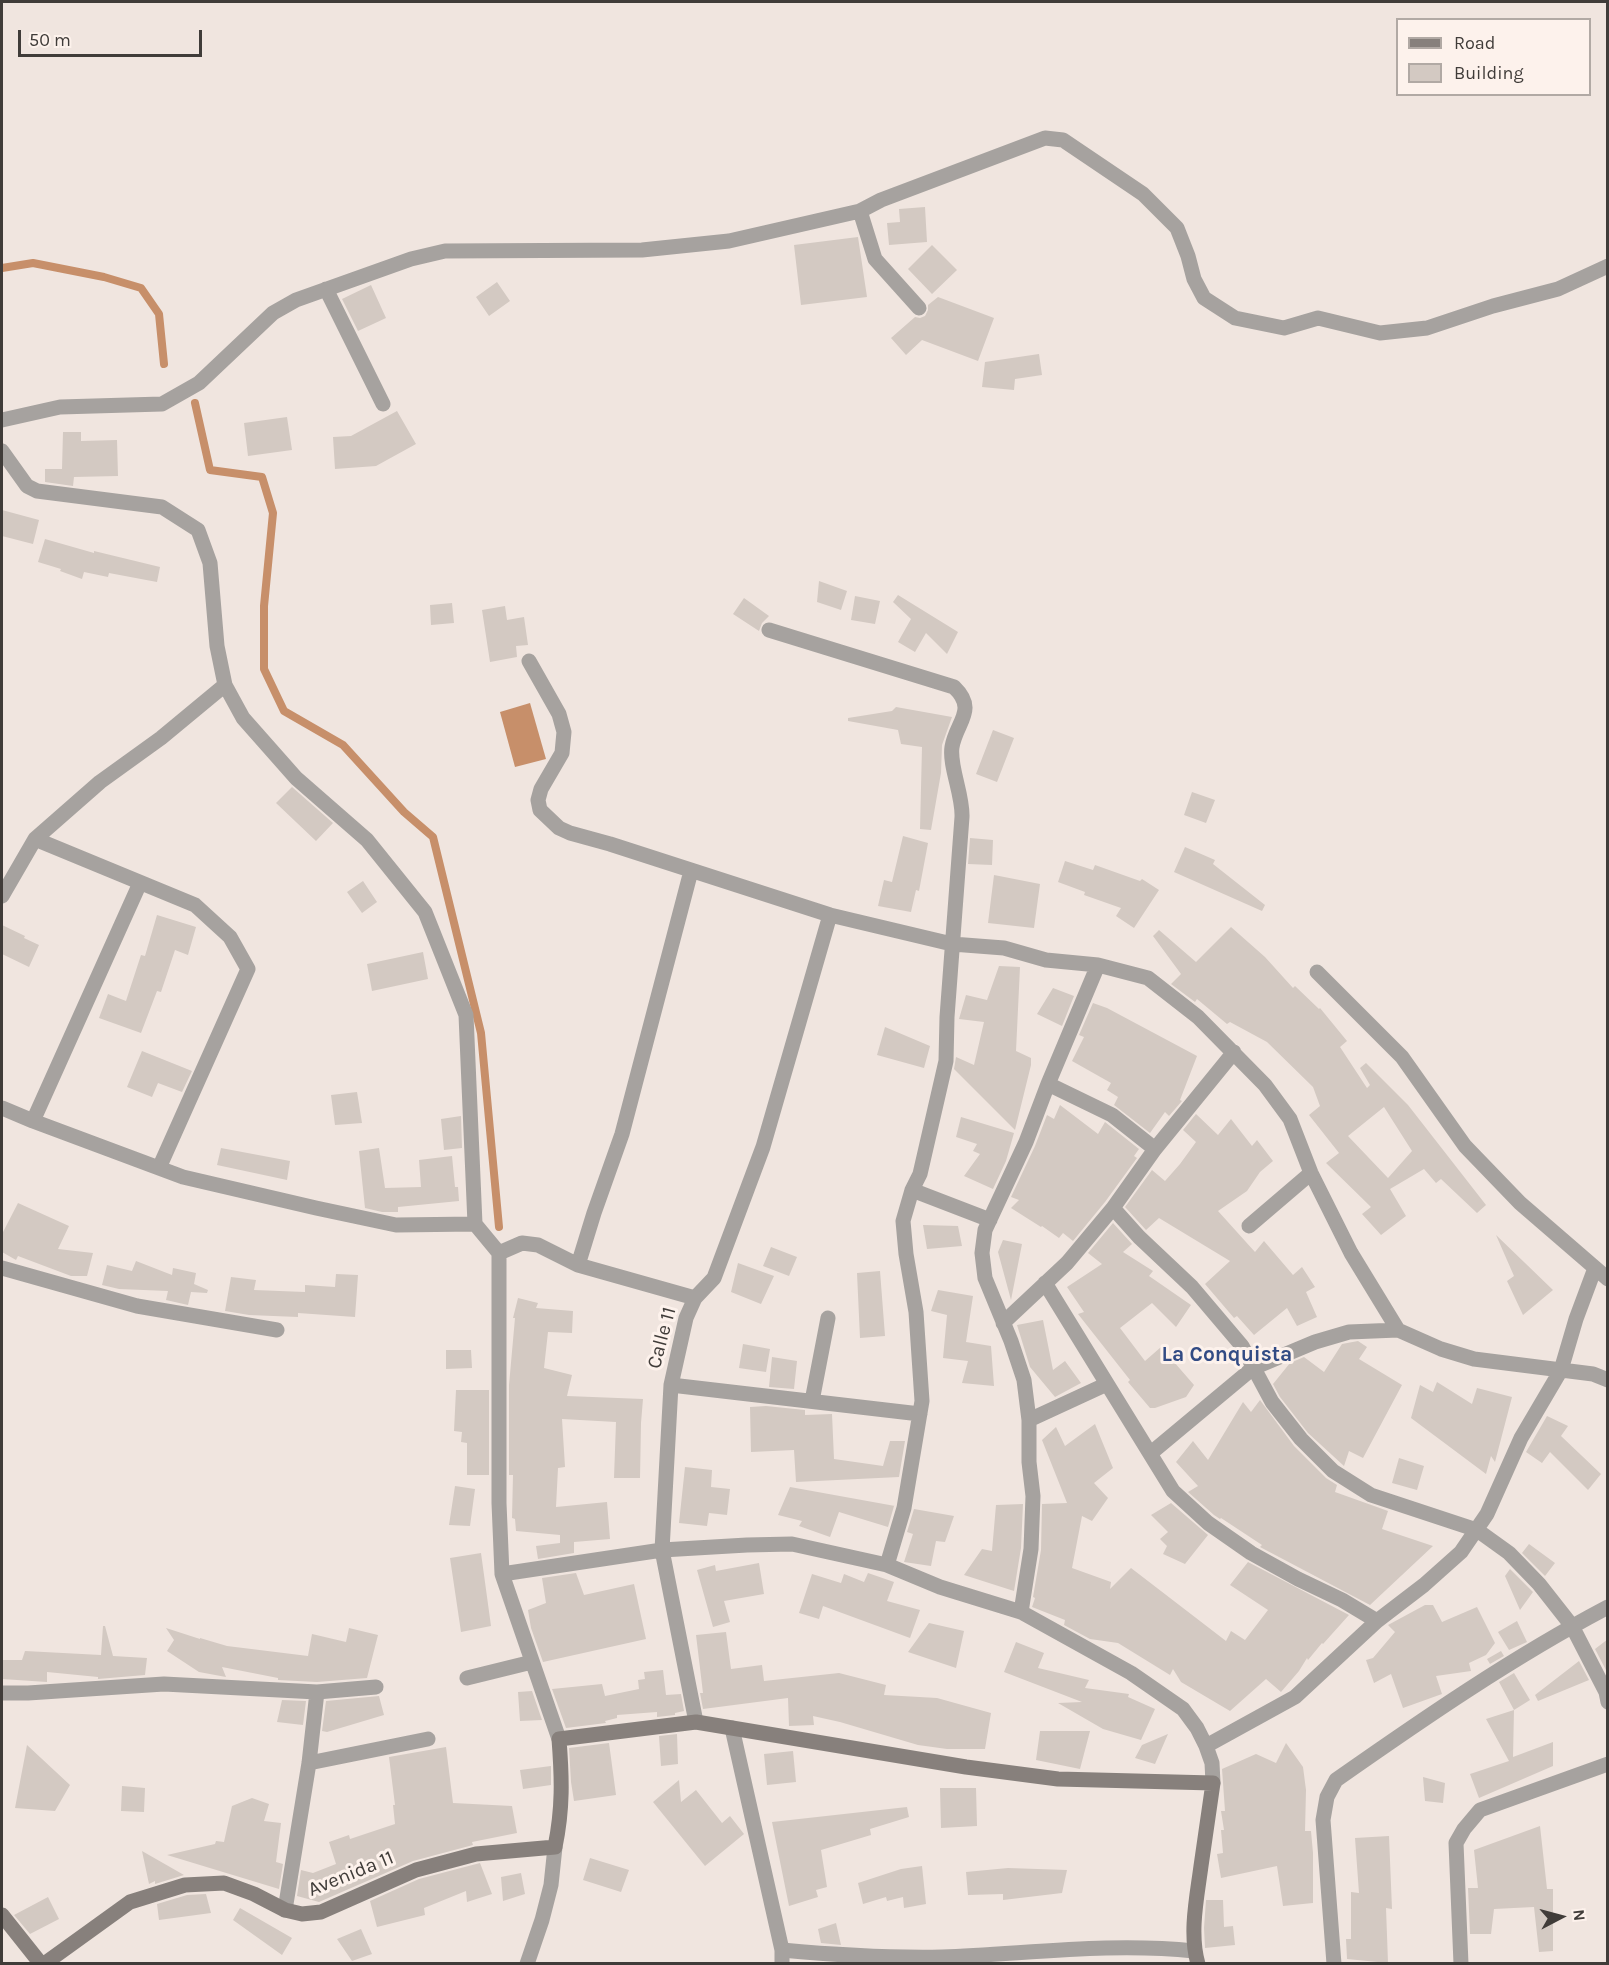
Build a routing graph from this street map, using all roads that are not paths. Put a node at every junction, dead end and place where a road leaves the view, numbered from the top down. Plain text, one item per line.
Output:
1 (860, 211) junction
2 (1608, 266) edge
3 (326, 289) junction
4 (919, 308) dead end
5 (383, 404) dead end
6 (2, 420) edge
7 (2, 451) edge
8 (769, 630) dead end
9 (529, 661) dead end
10 (225, 685) junction
11 (35, 839) junction
12 (691, 871) junction
13 (140, 884) junction
14 (2, 896) edge
15 (830, 915) junction
16 (952, 944) junction
17 (1098, 965) junction
18 (1317, 972) dead end
19 (1234, 1052) junction
20 (1048, 1084) junction
21 (2, 1108) edge
22 (33, 1121) junction
23 (1155, 1149) junction
24 (159, 1168) junction
25 (1311, 1173) junction
26 (912, 1190) junction
27 (1113, 1208) junction
28 (990, 1220) junction
29 (475, 1224) junction
30 (1249, 1226) dead end
31 (499, 1253) junction
32 (578, 1265) junction
33 (2, 1268) edge
34 (1595, 1268) junction
35 (1608, 1279) edge
36 (1045, 1283) junction
37 (695, 1298) junction
38 (828, 1318) dead end
39 (1003, 1323) junction
40 (277, 1330) dead end
41 (1398, 1330) junction
42 (1252, 1368) junction
43 (1561, 1370) junction
44 (1608, 1380) edge
45 (1107, 1384) junction
46 (671, 1385) junction
47 (812, 1401) junction
48 (920, 1414) junction
49 (1029, 1420) junction
50 (1151, 1453) junction
51 (1477, 1530) junction
52 (662, 1550) junction
53 (887, 1565) junction
54 (502, 1574) junction
55 (1608, 1607) edge
56 (1021, 1612) junction
57 (1377, 1621) junction
58 (1572, 1626) junction
59 (532, 1662) junction
60 (466, 1678) dead end
61 (376, 1687) dead end
62 (317, 1692) junction
63 (2, 1693) edge
64 (1608, 1702) edge
65 (696, 1722) junction
66 (732, 1728) junction
67 (428, 1739) dead end
68 (559, 1739) junction
69 (1206, 1746) junction
70 (309, 1763) junction
71 (1608, 1764) edge
72 (1213, 1783) junction
73 (555, 1847) junction
74 (285, 1910) junction
75 (2, 1915) edge
76 (782, 1957) edge
77 (1056, 1957) edge
78 (1196, 1957) edge
79 (941, 1960) edge
80 (43, 1964) edge
81 (527, 1964) edge
82 (1334, 1964) edge
83 (1461, 1964) edge

1 - 2 street
1 - 3 street
1 - 4 street
3 - 5 street
3 - 6 street
7 - 10 street
8 - 16 street
9 - 12 street
10 - 11 street
10 - 29 street
11 - 13 street
11 - 14 street
12 - 15 street
12 - 32 street
13 - 22 street
13 - 24 street
15 - 16 street
15 - 37 street, Calle 11
16 - 17 street
16 - 26 street
17 - 19 street
17 - 20 street
18 - 34 street
19 - 23 street
19 - 25 street
20 - 23 street
20 - 28 street
21 - 22 street
22 - 24 street
23 - 27 street
24 - 29 street
25 - 30 street
25 - 41 street
26 - 28 street
26 - 48 street
27 - 36 street
27 - 42 street
28 - 39 street
29 - 31 street
31 - 32 street
31 - 54 street
32 - 37 street
33 - 40 street
34 - 35 street
34 - 43 street
36 - 39 street
36 - 45 street
37 - 46 street, Calle 11
38 - 47 street
39 - 49 street
41 - 42 street
41 - 43 street
42 - 50 street
42 - 51 street
43 - 44 street
43 - 51 street
45 - 49 street
45 - 50 street
46 - 47 street
46 - 52 street, Calle 11
47 - 48 street
48 - 53 street
49 - 56 street
50 - 57 street
51 - 57 street
51 - 58 street
52 - 53 street
52 - 54 street
52 - 65 street, Calle 11
53 - 56 street
54 - 59 street
55 - 58 street
56 - 69 street
57 - 69 street
58 - 64 street
58 - 82 street
59 - 60 street
59 - 68 street
61 - 62 street
62 - 63 street
62 - 70 street
65 - 66 street
65 - 68 street
66 - 72 street
66 - 76 street
67 - 70 street
68 - 73 street
69 - 72 street
70 - 74 street
71 - 83 street
72 - 78 street
73 - 74 street, Avenida 11
73 - 81 street
74 - 80 street, Avenida 11
75 - 80 street, Avenida 11
76 - 79 street
77 - 78 street
77 - 79 street

